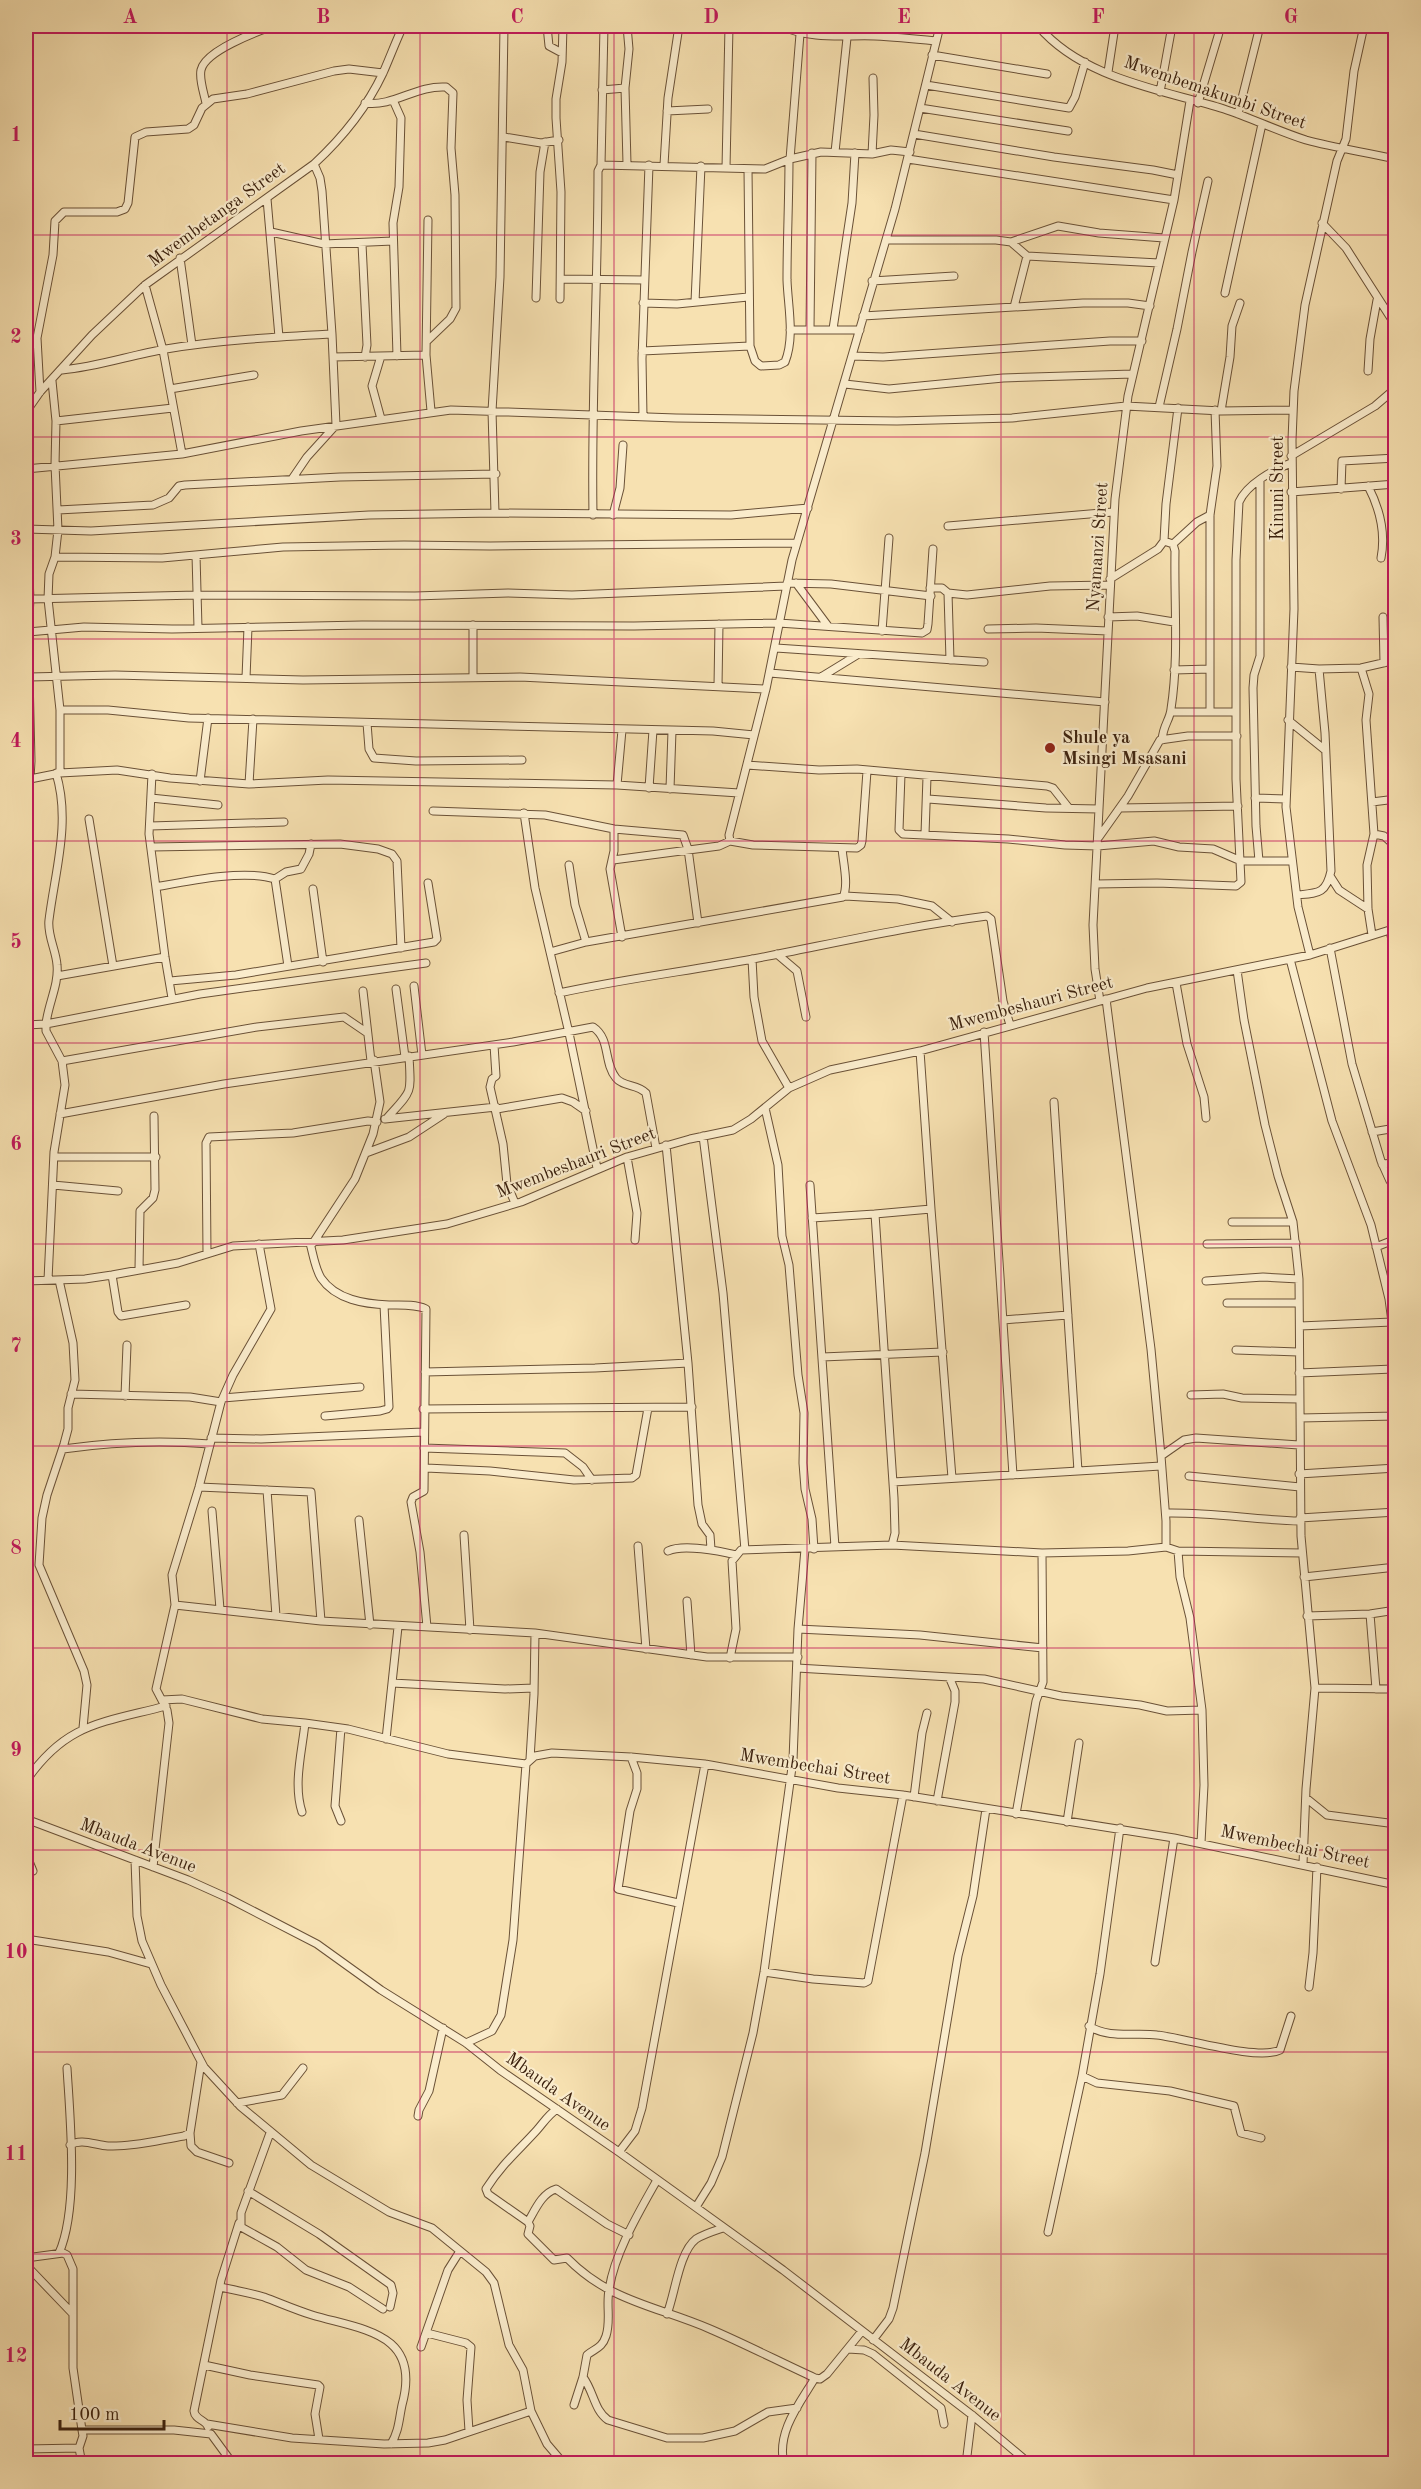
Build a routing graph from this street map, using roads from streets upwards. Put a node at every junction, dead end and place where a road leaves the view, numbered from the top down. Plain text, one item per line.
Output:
1 (273, 26) edge
2 (402, 26) edge
3 (504, 26) edge
4 (547, 26) edge
5 (563, 26) edge
6 (604, 26) edge
7 (627, 26) edge
8 (679, 26) edge
9 (729, 26) edge
10 (781, 26) edge
11 (875, 26) edge
12 (940, 26) edge
13 (1038, 26) edge
14 (1115, 26) edge
15 (1172, 26) edge
16 (1221, 26) edge
17 (1260, 26) edge
18 (1364, 26) edge
19 (1044, 29) edge
20 (800, 34) junction
21 (873, 36) junction
22 (847, 38) junction
23 (936, 41) junction
24 (562, 53) junction
25 (933, 55) junction
26 (1085, 62) junction
27 (1108, 72) junction
28 (383, 74) junction
29 (1047, 74) dead end
30 (873, 78) dead end
31 (926, 85) junction
32 (625, 88) junction
33 (602, 90) junction
34 (1160, 92) junction
35 (393, 100) junction
36 (1190, 101) junction
37 (206, 103) junction
38 (365, 103) junction
39 (1198, 103) junction
40 (920, 108) junction
41 (708, 109) dead end
42 (667, 111) junction
43 (1238, 114) junction
44 (1262, 124) junction
45 (1068, 131) dead end
46 (914, 134) junction
47 (504, 137) junction
48 (559, 140) junction
49 (545, 142) junction
50 (1343, 150) junction
51 (835, 152) junction
52 (813, 153) junction
53 (855, 153) junction
54 (872, 154) junction
55 (909, 155) junction
56 (790, 159) junction
57 (1395, 159) edge
58 (314, 164) junction
59 (627, 164) junction
60 (601, 165) junction
61 (649, 165) junction
62 (663, 165) junction
63 (701, 166) junction
64 (726, 168) junction
65 (747, 169) junction
66 (1178, 176) junction
67 (1208, 181) dead end
68 (267, 199) junction
69 (1174, 200) junction
70 (428, 220) dead end
71 (1322, 223) junction
72 (271, 232) junction
73 (1164, 238) junction
74 (886, 240) junction
75 (393, 241) junction
76 (1011, 243) junction
77 (324, 244) junction
78 (362, 244) junction
79 (1027, 256) junction
80 (180, 258) junction
81 (1159, 263) junction
82 (954, 276) dead end
83 (561, 279) junction
84 (644, 280) junction
85 (597, 281) junction
86 (873, 281) junction
87 (145, 285) junction
88 (1226, 293) dead end
89 (748, 297) junction
90 (537, 298) dead end
91 (560, 299) dead end
92 (1377, 300) junction
93 (695, 302) junction
94 (644, 303) junction
95 (1240, 303) dead end
96 (1150, 306) junction
97 (1014, 307) junction
98 (863, 316) junction
99 (1395, 326) edge
100 (810, 329) junction
101 (833, 329) junction
102 (790, 330) junction
103 (860, 330) junction
104 (332, 334) junction
105 (279, 337) junction
106 (427, 341) junction
107 (1142, 341) junction
108 (192, 345) junction
109 (750, 346) junction
110 (163, 350) junction
111 (642, 351) junction
112 (426, 355) junction
113 (381, 356) junction
114 (397, 356) junction
115 (852, 356) junction
116 (333, 357) junction
117 (365, 357) junction
118 (62, 370) junction
119 (1368, 371) dead end
120 (1133, 374) junction
121 (254, 375) dead end
122 (52, 381) junction
123 (845, 384) junction
124 (1395, 388) edge
125 (170, 389) junction
126 (40, 392) junction
127 (1126, 406) junction
128 (1159, 407) junction
129 (173, 408) junction
130 (1178, 408) junction
131 (1218, 410) junction
132 (1293, 410) junction
133 (431, 411) junction
134 (492, 411) junction
135 (26, 412) edge
136 (592, 416) junction
137 (643, 417) junction
138 (381, 419) junction
139 (833, 420) junction
140 (56, 421) junction
141 (336, 425) junction
142 (623, 445) dead end
143 (182, 454) junction
144 (1395, 458) edge
145 (1291, 460) junction
146 (55, 465) junction
147 (26, 469) edge
148 (496, 474) junction
149 (292, 479) junction
150 (1260, 480) junction
151 (1395, 484) edge
152 (1368, 486) junction
153 (1341, 489) junction
154 (1291, 492) junction
155 (808, 508) junction
156 (58, 510) junction
157 (1113, 512) junction
158 (495, 513) junction
159 (613, 514) junction
160 (593, 515) junction
161 (1210, 515) junction
162 (26, 518) edge
163 (948, 526) dead end
164 (26, 529) edge
165 (58, 531) junction
166 (889, 538) dead end
167 (1164, 541) junction
168 (797, 543) junction
169 (1173, 544) junction
170 (933, 549) dead end
171 (196, 555) junction
172 (56, 557) junction
173 (1381, 558) dead end
174 (1110, 582) junction
175 (796, 583) junction
176 (786, 584) junction
177 (885, 590) junction
178 (930, 592) junction
179 (948, 593) junction
180 (197, 595) junction
181 (30, 599) junction
182 (48, 599) junction
183 (1108, 617) junction
184 (1383, 617) dead end
185 (779, 622) junction
186 (1174, 622) junction
187 (719, 624) junction
188 (473, 625) junction
189 (828, 626) junction
190 (248, 627) junction
191 (198, 628) junction
192 (27, 629) edge
193 (51, 629) junction
194 (988, 629) dead end
195 (882, 631) junction
196 (1108, 631) junction
197 (776, 648) junction
198 (856, 655) junction
199 (950, 660) junction
200 (1395, 660) edge
201 (984, 662) dead end
202 (1384, 663) junction
203 (1291, 667) junction
204 (1361, 668) junction
205 (1210, 669) junction
206 (1319, 669) junction
207 (1174, 670) junction
208 (770, 673) junction
209 (57, 676) junction
210 (821, 676) junction
211 (29, 677) junction
212 (473, 677) junction
213 (246, 678) junction
214 (718, 686) junction
215 (766, 689) junction
216 (1105, 702) junction
217 (60, 710) junction
218 (1210, 711) junction
219 (1171, 712) junction
220 (1236, 712) junction
221 (208, 718) junction
222 (253, 719) junction
223 (1288, 720) junction
224 (367, 723) junction
225 (622, 730) junction
226 (652, 730) junction
227 (672, 730) junction
228 (754, 735) junction
229 (1237, 736) junction
230 (1162, 740) junction
231 (1325, 750) junction
232 (522, 760) dead end
233 (747, 765) junction
234 (867, 771) junction
235 (58, 773) junction
236 (152, 774) junction
237 (901, 774) junction
238 (927, 777) junction
239 (28, 781) edge
240 (200, 781) junction
241 (249, 784) junction
242 (618, 785) junction
243 (649, 788) junction
244 (670, 789) junction
245 (739, 793) junction
246 (151, 798) junction
247 (1255, 798) junction
248 (1286, 799) junction
249 (1395, 799) edge
250 (928, 800) junction
251 (1372, 802) junction
252 (218, 805) dead end
253 (1238, 806) junction
254 (1068, 807) junction
255 (1120, 808) junction
256 (1099, 809) junction
257 (433, 812) dead end
258 (524, 813) junction
259 (89, 819) dead end
260 (284, 822) dead end
261 (150, 826) junction
262 (614, 829) junction
263 (925, 834) junction
264 (1374, 834) junction
265 (730, 841) junction
266 (1098, 842) junction
267 (311, 844) junction
268 (1395, 847) edge
269 (151, 848) junction
270 (842, 848) junction
271 (688, 849) junction
272 (613, 860) junction
273 (1241, 861) junction
274 (1259, 861) junction
275 (1292, 861) junction
276 (569, 865) dead end
277 (1330, 876) junction
278 (275, 879) junction
279 (428, 883) dead end
280 (1096, 884) junction
281 (156, 887) junction
282 (313, 889) dead end
283 (1297, 895) junction
284 (845, 896) junction
285 (1368, 909) junction
286 (952, 922) junction
287 (698, 923) junction
288 (1393, 929) edge
289 (1372, 935) junction
290 (622, 937) junction
291 (586, 942) junction
292 (401, 948) junction
293 (1330, 948) junction
294 (550, 952) junction
295 (777, 954) junction
296 (1310, 955) junction
297 (165, 957) junction
298 (752, 959) junction
299 (1290, 959) junction
300 (323, 962) junction
301 (1395, 962) edge
302 (426, 963) dead end
303 (112, 966) junction
304 (288, 966) junction
305 (1238, 970) junction
306 (57, 976) junction
307 (170, 981) junction
308 (1176, 983) junction
309 (414, 986) dead end
310 (396, 989) dead end
311 (363, 991) dead end
312 (559, 993) junction
313 (172, 998) junction
314 (1103, 1000) junction
315 (806, 1017) dead end
316 (46, 1024) junction
317 (1010, 1024) junction
318 (26, 1025) edge
319 (366, 1032) junction
320 (984, 1032) junction
321 (569, 1033) junction
322 (494, 1045) junction
323 (921, 1050) junction
324 (422, 1054) junction
325 (407, 1056) junction
326 (62, 1061) junction
327 (373, 1061) junction
328 (789, 1088) junction
329 (1054, 1102) dead end
330 (496, 1108) junction
331 (765, 1108) junction
332 (586, 1111) junction
333 (60, 1114) junction
334 (444, 1114) junction
335 (154, 1116) dead end
336 (1206, 1118) dead end
337 (385, 1119) junction
338 (376, 1124) junction
339 (1395, 1128) edge
340 (1372, 1132) junction
341 (703, 1136) junction
342 (666, 1145) junction
343 (656, 1148) junction
344 (366, 1153) junction
345 (54, 1157) junction
346 (156, 1157) junction
347 (627, 1157) junction
348 (1395, 1163) edge
349 (1382, 1164) junction
350 (597, 1168) junction
351 (1395, 1183) edge
352 (53, 1185) junction
353 (810, 1185) dead end
354 (118, 1191) dead end
355 (515, 1203) junction
356 (931, 1209) junction
357 (875, 1214) junction
358 (812, 1218) junction
359 (1232, 1222) dead end
360 (1293, 1222) junction
361 (1395, 1239) edge
362 (635, 1240) dead end
363 (311, 1243) junction
364 (1296, 1243) junction
365 (259, 1244) junction
366 (1207, 1244) dead end
367 (1376, 1247) junction
368 (207, 1253) junction
369 (138, 1269) junction
370 (112, 1275) junction
371 (1299, 1279) junction
372 (48, 1280) junction
373 (59, 1280) junction
374 (26, 1281) edge
375 (1206, 1281) dead end
376 (1227, 1303) dead end
377 (1299, 1303) junction
378 (186, 1305) dead end
379 (384, 1305) junction
380 (1068, 1315) junction
381 (1003, 1320) junction
382 (1392, 1322) junction
383 (1300, 1326) junction
384 (127, 1345) dead end
385 (1236, 1350) dead end
386 (943, 1352) junction
387 (1298, 1352) junction
388 (884, 1355) junction
389 (822, 1357) junction
390 (688, 1363) junction
391 (1393, 1369) junction
392 (425, 1372) junction
393 (1299, 1373) junction
394 (360, 1387) dead end
395 (71, 1394) junction
396 (1191, 1395) dead end
397 (125, 1396) junction
398 (1299, 1399) junction
399 (222, 1400) junction
400 (692, 1407) junction
401 (648, 1408) junction
402 (423, 1409) junction
403 (325, 1416) dead end
404 (1395, 1416) edge
405 (1300, 1418) junction
406 (423, 1432) junction
407 (210, 1441) junction
408 (1299, 1445) junction
409 (424, 1448) junction
410 (63, 1449) junction
411 (1161, 1456) junction
412 (1161, 1466) junction
413 (426, 1468) junction
414 (1395, 1468) edge
415 (1078, 1471) junction
416 (1299, 1474) junction
417 (1013, 1475) junction
418 (1189, 1476) dead end
419 (952, 1479) junction
420 (592, 1480) junction
421 (892, 1482) junction
422 (1300, 1486) junction
423 (199, 1487) junction
424 (267, 1490) junction
425 (212, 1511) dead end
426 (1395, 1512) edge
427 (1166, 1513) junction
428 (359, 1520) dead end
429 (1300, 1520) junction
430 (464, 1535) dead end
431 (892, 1545) junction
432 (638, 1546) dead end
433 (835, 1547) junction
434 (1166, 1547) junction
435 (711, 1549) junction
436 (805, 1549) junction
437 (814, 1549) junction
438 (745, 1550) junction
439 (668, 1551) dead end
440 (1178, 1551) junction
441 (1042, 1553) junction
442 (1302, 1553) junction
443 (736, 1555) junction
444 (1395, 1567) edge
445 (1304, 1577) junction
446 (687, 1601) dead end
447 (175, 1605) junction
448 (220, 1609) junction
449 (1395, 1610) edge
450 (1370, 1614) junction
451 (276, 1616) junction
452 (1307, 1616) junction
453 (321, 1621) junction
454 (370, 1625) junction
455 (398, 1627) junction
456 (427, 1627) junction
457 (798, 1629) junction
458 (470, 1630) junction
459 (535, 1634) junction
460 (1043, 1648) junction
461 (646, 1649) junction
462 (691, 1655) junction
463 (730, 1658) junction
464 (798, 1658) junction
465 (797, 1668) junction
466 (950, 1679) junction
467 (392, 1683) junction
468 (534, 1688) junction
469 (1315, 1688) junction
470 (1376, 1689) junction
471 (1395, 1689) edge
472 (1040, 1690) junction
473 (164, 1703) junction
474 (1202, 1710) junction
475 (927, 1713) dead end
476 (304, 1722) junction
477 (83, 1728) junction
478 (341, 1728) junction
479 (386, 1739) junction
480 (1079, 1743) dead end
481 (631, 1757) junction
482 (528, 1762) junction
483 (705, 1764) junction
484 (790, 1780) junction
485 (26, 1781) edge
486 (903, 1795) junction
487 (914, 1797) junction
488 (1306, 1798) junction
489 (937, 1801) junction
490 (986, 1809) junction
491 (303, 1812) dead end
492 (1016, 1814) junction
493 (26, 1819) edge
494 (340, 1821) dead end
495 (1067, 1822) junction
496 (1395, 1824) edge
497 (1120, 1828) junction
498 (1174, 1838) junction
499 (1201, 1843) junction
500 (26, 1854) edge
501 (135, 1860) junction
502 (1303, 1864) junction
503 (153, 1867) junction
504 (1317, 1867) junction
505 (33, 1871) dead end
506 (1395, 1885) edge
507 (678, 1903) junction
508 (26, 1939) edge
509 (1155, 1962) dead end
510 (151, 1964) junction
511 (764, 1972) junction
512 (1309, 1987) dead end
513 (1291, 2016) dead end
514 (1089, 2026) junction
515 (443, 2028) junction
516 (466, 2043) junction
517 (201, 2062) junction
518 (67, 2068) dead end
519 (303, 2068) dead end
520 (1082, 2076) junction
521 (237, 2103) junction
522 (557, 2109) junction
523 (418, 2116) dead end
524 (190, 2133) junction
525 (270, 2133) junction
526 (1261, 2138) dead end
527 (70, 2145) junction
528 (619, 2152) junction
529 (229, 2163) dead end
530 (657, 2180) junction
531 (248, 2191) junction
532 (696, 2207) junction
533 (239, 2221) junction
534 (528, 2222) junction
535 (723, 2228) junction
536 (1048, 2232) dead end
537 (629, 2235) junction
538 (460, 2251) junction
539 (59, 2253) junction
540 (26, 2258) edge
541 (26, 2265) edge
542 (220, 2287) junction
543 (609, 2290) junction
544 (72, 2313) junction
545 (667, 2314) junction
546 (862, 2331) junction
547 (427, 2333) junction
548 (873, 2340) junction
549 (421, 2347) dead end
550 (848, 2349) junction
551 (204, 2365) junction
552 (584, 2377) junction
553 (814, 2378) junction
554 (574, 2405) dead end
555 (797, 2408) junction
556 (531, 2411) junction
557 (972, 2415) junction
558 (207, 2424) junction
559 (944, 2424) dead end
560 (82, 2430) junction
561 (469, 2432) junction
562 (211, 2434) junction
563 (319, 2439) junction
564 (391, 2444) junction
565 (79, 2448) junction
566 (26, 2449) edge
567 (1395, 2457) edge
568 (82, 2463) edge
569 (233, 2463) edge
570 (564, 2463) edge
571 (784, 2463) edge
572 (966, 2463) edge
573 (1030, 2463) edge
574 (1378, 2463) edge

1 - 37 street
2 - 28 street, Mwembetanga Street
3 - 47 street
4 - 24 street
5 - 24 street
6 - 33 street
7 - 32 street
8 - 42 street
9 - 64 street
10 - 20 street
11 - 21 street
12 - 23 street
13 - 19 street, Mwembemakumbi Street
14 - 27 street
15 - 34 street
16 - 39 street
17 - 43 street
18 - 50 street, Kinuni Street
19 - 26 street, Mwembemakumbi Street
20 - 22 street
20 - 56 street
21 - 22 street
21 - 23 street
22 - 51 street
23 - 25 street
24 - 48 street
25 - 29 street
25 - 31 street
26 - 27 street, Mwembemakumbi Street
26 - 31 street
27 - 34 street, Mwembemakumbi Street
28 - 37 street
28 - 38 street, Mwembetanga Street
30 - 54 street
31 - 40 street
32 - 33 street
32 - 59 street
33 - 60 street
34 - 36 street, Mwembemakumbi Street
35 - 38 street
35 - 75 street
35 - 106 street
36 - 39 street, Mwembemakumbi Street
36 - 66 street, Nyamanzi Street
37 - 126 street
38 - 58 street, Mwembetanga Street
39 - 43 street, Mwembemakumbi Street
40 - 45 street
40 - 46 street
41 - 42 street
42 - 62 street
43 - 44 street, Mwembemakumbi Street
44 - 50 street, Mwembemakumbi Street
44 - 88 street
46 - 55 street
46 - 66 street
47 - 49 street
47 - 134 street
48 - 49 street
48 - 83 street
49 - 90 street
50 - 57 street, Mwembemakumbi Street
50 - 71 street, Kinuni Street
51 - 52 street
51 - 53 street
52 - 56 street
52 - 100 street
53 - 54 street
53 - 101 street
54 - 55 street
55 - 69 street
55 - 74 street
56 - 65 street
56 - 102 street
58 - 68 street, Mwembetanga Street
58 - 77 street
59 - 60 street
59 - 61 street
60 - 85 street
61 - 62 street
61 - 84 street
62 - 63 street
63 - 64 street
63 - 93 street
64 - 65 street
65 - 89 street
66 - 69 street, Nyamanzi Street
67 - 128 street
68 - 72 street
68 - 80 street, Mwembetanga Street
69 - 73 street, Nyamanzi Street
70 - 106 street
71 - 92 street
71 - 132 street, Kinuni Street
72 - 77 street
72 - 105 street
73 - 76 street
73 - 81 street, Nyamanzi Street
74 - 76 street
74 - 86 street
75 - 78 street
75 - 114 street
76 - 79 street
77 - 78 street
77 - 104 street
78 - 117 street
79 - 81 street
79 - 97 street
80 - 87 street, Mwembetanga Street
80 - 108 street
81 - 96 street, Nyamanzi Street
82 - 86 street
83 - 85 street
83 - 91 street
84 - 85 street
84 - 94 street
85 - 136 street
86 - 98 street
87 - 110 street
87 - 118 street, Mwembetanga Street
89 - 93 street
89 - 109 street
92 - 99 street
92 - 119 street
93 - 94 street
94 - 111 street
95 - 131 street
96 - 97 street
96 - 107 street, Nyamanzi Street
97 - 98 street
98 - 103 street
100 - 101 street
100 - 102 street
101 - 103 street
102 - 109 street
103 - 115 street
104 - 105 street
104 - 116 street
105 - 108 street
106 - 112 street
107 - 115 street
107 - 120 street, Nyamanzi Street
108 - 110 street
109 - 111 street
110 - 118 street
110 - 125 street
111 - 137 street
112 - 114 street
112 - 133 street
113 - 114 street
113 - 117 street
113 - 138 street
115 - 123 street
116 - 117 street
116 - 141 street
118 - 122 street, Mwembetanga Street
120 - 123 street
120 - 127 street, Nyamanzi Street
121 - 125 street
122 - 126 street, Mwembetanga Street
122 - 140 street
123 - 139 street
124 - 145 street
125 - 129 street
126 - 135 street, Mwembetanga Street
127 - 128 street
127 - 139 street
127 - 157 street, Nyamanzi Street
128 - 130 street
129 - 140 street
129 - 143 street
130 - 131 street
130 - 167 street
131 - 132 street
131 - 161 street
132 - 145 street, Kinuni Street
133 - 134 street
133 - 138 street
134 - 136 street
134 - 148 street
136 - 137 street
136 - 160 street
137 - 139 street
138 - 141 street
139 - 155 street
140 - 146 street
141 - 143 street
141 - 149 street
142 - 159 street
143 - 146 street
144 - 153 street
145 - 150 street
145 - 154 street, Kinuni Street
146 - 147 street
146 - 156 street
148 - 149 street
148 - 158 street
149 - 156 street
150 - 220 street
150 - 247 street
151 - 152 street
152 - 153 street
152 - 173 street
153 - 154 street
154 - 203 street, Kinuni Street
155 - 159 street
155 - 168 street
156 - 165 street
157 - 163 street
157 - 174 street, Nyamanzi Street
158 - 160 street
158 - 165 street
159 - 160 street
161 - 169 street
161 - 205 street
162 - 164 street
164 - 165 street
164 - 181 street
165 - 172 street
166 - 177 street
167 - 169 street
167 - 174 street
168 - 171 street
168 - 176 street
169 - 186 street
170 - 178 street
171 - 172 street
171 - 180 street
172 - 182 street
174 - 179 street
174 - 183 street, Nyamanzi Street
175 - 176 street
175 - 177 street
175 - 189 street
176 - 180 street
176 - 185 street
177 - 178 street
177 - 195 street
178 - 179 street
178 - 195 street
179 - 199 street
180 - 182 street
180 - 191 street
181 - 182 street
181 - 192 street
182 - 193 street
183 - 186 street
183 - 196 street, Nyamanzi Street
184 - 202 street
185 - 187 street
185 - 189 street
185 - 197 street
186 - 207 street
187 - 188 street
187 - 214 street
188 - 190 street
188 - 212 street
189 - 195 street
190 - 191 street
190 - 213 street
191 - 193 street
192 - 193 street
192 - 211 street
193 - 209 street
194 - 196 street
196 - 216 street, Nyamanzi Street
197 - 198 street
197 - 208 street
198 - 199 street
198 - 210 street
199 - 201 street
200 - 202 street
202 - 204 street
203 - 206 street
203 - 223 street, Kinuni Street
204 - 206 street
204 - 251 street
205 - 207 street
205 - 218 street
206 - 231 street
207 - 219 street
208 - 210 street
208 - 215 street
209 - 211 street
209 - 213 street
209 - 217 street
210 - 216 street
211 - 239 street
212 - 213 street
212 - 214 street
214 - 215 street
215 - 228 street
216 - 256 street, Nyamanzi Street
217 - 221 street
217 - 235 street
218 - 219 street
218 - 220 street
219 - 230 street
220 - 229 street
221 - 222 street
221 - 240 street
222 - 224 street
222 - 241 street
223 - 231 street
223 - 248 street, Kinuni Street
224 - 225 street
224 - 232 street
225 - 226 street
225 - 242 street
226 - 227 street
226 - 243 street
227 - 228 street
227 - 244 street
228 - 233 street
229 - 230 street
229 - 253 street
230 - 255 street
231 - 277 street
233 - 234 street
233 - 245 street
234 - 237 street
234 - 270 street
235 - 236 street
235 - 239 street
235 - 306 street
236 - 240 street
236 - 246 street
237 - 238 street
237 - 263 street
238 - 250 street
238 - 254 street
240 - 241 street
241 - 242 street
242 - 243 street
243 - 244 street
244 - 245 street
245 - 265 street
246 - 252 street
246 - 261 street
247 - 248 street
247 - 274 street
248 - 275 street, Kinuni Street
249 - 251 street
250 - 254 street
250 - 263 street
251 - 264 street
253 - 255 street
253 - 273 street
254 - 256 street
255 - 266 street
256 - 266 street, Nyamanzi Street
257 - 258 street
258 - 262 street
258 - 294 street
259 - 303 street
260 - 261 street
261 - 269 street
262 - 271 street
262 - 272 street
263 - 266 street
264 - 268 street
264 - 285 street
265 - 270 street
265 - 271 street
266 - 273 street
266 - 280 street, Nyamanzi Street
267 - 269 street
267 - 278 street
267 - 292 street
269 - 281 street
270 - 284 street
271 - 272 street
271 - 287 street
272 - 290 street
273 - 274 street
273 - 280 street
274 - 275 street
275 - 283 street, Kinuni Street
276 - 291 street
277 - 283 street
277 - 285 street
278 - 281 street
278 - 304 street
279 - 292 street
280 - 314 street, Nyamanzi Street
281 - 297 street
282 - 300 street
283 - 296 street, Kinuni Street
284 - 286 street
284 - 287 street
285 - 289 street
286 - 295 street
286 - 317 street
287 - 290 street
288 - 289 street, Mwembeshauri Street
288 - 301 street
289 - 293 street, Mwembeshauri Street
290 - 291 street
291 - 294 street
292 - 300 street
293 - 296 street, Mwembeshauri Street
293 - 340 street
294 - 312 street
295 - 298 street
295 - 315 street
296 - 299 street, Mwembeshauri Street
297 - 303 street
297 - 307 street
298 - 312 street
298 - 328 street
299 - 305 street, Mwembeshauri Street
299 - 367 street
300 - 304 street
302 - 313 street
303 - 306 street
304 - 307 street
305 - 308 street, Mwembeshauri Street
305 - 360 street
306 - 316 street
307 - 313 street
308 - 314 street, Mwembeshauri Street
308 - 336 street
309 - 324 street
310 - 325 street
311 - 319 street
312 - 321 street
313 - 316 street
314 - 317 street, Mwembeshauri Street
314 - 411 street, Nyamanzi Street
316 - 318 street
316 - 326 street
317 - 320 street, Mwembeshauri Street
319 - 326 street
319 - 327 street
320 - 323 street, Mwembeshauri Street
320 - 381 street
321 - 322 street
321 - 332 street
321 - 343 street
322 - 324 street
322 - 330 street
323 - 328 street, Mwembeshauri Street
323 - 356 street
324 - 325 street
325 - 327 street
325 - 337 street
326 - 333 street
327 - 333 street
327 - 338 street
328 - 331 street, Mwembeshauri Street
329 - 380 street
330 - 332 street
330 - 334 street
330 - 355 street
331 - 341 street, Mwembeshauri Street
331 - 437 street
332 - 350 street
333 - 345 street
334 - 337 street
334 - 344 street
335 - 346 street
337 - 338 street
338 - 344 street
338 - 368 street
339 - 340 street
340 - 349 street
341 - 342 street, Mwembeshauri Street
341 - 438 street
342 - 343 street, Mwembeshauri Street
342 - 390 street
343 - 347 street, Mwembeshauri Street
344 - 363 street
345 - 346 street
345 - 352 street
346 - 369 street
347 - 350 street, Mwembeshauri Street
347 - 362 street
348 - 349 street
349 - 351 street
350 - 355 street, Mwembeshauri Street
352 - 354 street
352 - 372 street
353 - 358 street
355 - 363 street, Mwembeshauri Street
356 - 357 street
356 - 386 street
357 - 358 street
357 - 388 street
358 - 389 street
359 - 360 street
360 - 364 street
361 - 367 street
363 - 365 street, Mwembeshauri Street
363 - 379 street
364 - 366 street
364 - 371 street
365 - 368 street, Mwembeshauri Street
365 - 399 street
367 - 382 street
368 - 369 street, Mwembeshauri Street
369 - 370 street, Mwembeshauri Street
370 - 373 street, Mwembeshauri Street
370 - 378 street
371 - 375 street
371 - 377 street
372 - 373 street, Mwembeshauri Street
372 - 374 street, Mwembeshauri Street
373 - 395 street
376 - 377 street
377 - 383 street
379 - 392 street
379 - 403 street
380 - 381 street
380 - 415 street
381 - 417 street
382 - 383 street
382 - 391 street
383 - 387 street
384 - 397 street
385 - 387 street
386 - 388 street
386 - 419 street
387 - 393 street
388 - 389 street
388 - 421 street
389 - 433 street
390 - 392 street
390 - 400 street
391 - 393 street
391 - 404 street
392 - 402 street
393 - 398 street
394 - 399 street
395 - 397 street
395 - 410 street
396 - 398 street
397 - 399 street
398 - 405 street
399 - 407 street
400 - 401 street
400 - 435 street
401 - 402 street
401 - 420 street
402 - 406 street
404 - 405 street
405 - 408 street
406 - 407 street
406 - 409 street
407 - 410 street
407 - 423 street
408 - 411 street
408 - 416 street
409 - 413 street
409 - 420 street
410 - 477 street
411 - 412 street, Nyamanzi Street
412 - 415 street
412 - 427 street, Nyamanzi Street
413 - 420 street
413 - 456 street
414 - 416 street
415 - 417 street
416 - 422 street
417 - 419 street
418 - 422 street
419 - 421 street
421 - 431 street
422 - 429 street
423 - 424 street
423 - 447 street
424 - 451 street
424 - 453 street
425 - 448 street
426 - 429 street
427 - 429 street
427 - 434 street, Nyamanzi Street
428 - 454 street
429 - 442 street
430 - 458 street
431 - 433 street
431 - 441 street
432 - 461 street
433 - 437 street
434 - 440 street
434 - 441 street
435 - 439 street
435 - 443 street
436 - 437 street
436 - 438 street
436 - 457 street
438 - 443 street
440 - 442 street
440 - 474 street
441 - 460 street
442 - 445 street
443 - 463 street
444 - 445 street
445 - 452 street
446 - 462 street
447 - 448 street
447 - 473 street
448 - 451 street
449 - 450 street
450 - 452 street
450 - 470 street
451 - 453 street
452 - 469 street
453 - 454 street
454 - 455 street
455 - 456 street
455 - 467 street
456 - 458 street
457 - 460 street
457 - 464 street
458 - 459 street
459 - 461 street
459 - 468 street
460 - 472 street
461 - 462 street
462 - 463 street
463 - 464 street
464 - 465 street
465 - 466 street
465 - 484 street
466 - 472 street
466 - 489 street
467 - 468 street
467 - 479 street
468 - 482 street
469 - 470 street
469 - 488 street
470 - 471 street
472 - 474 street
472 - 492 street
473 - 476 street, Mwembechai Street
473 - 477 street, Mwembechai Street
473 - 503 street
474 - 499 street
475 - 487 street
476 - 478 street, Mwembechai Street
476 - 491 street
477 - 485 street, Mwembechai Street
478 - 479 street, Mwembechai Street
478 - 494 street
479 - 482 street, Mwembechai Street
480 - 495 street
481 - 482 street, Mwembechai Street
481 - 483 street, Mwembechai Street
481 - 507 street
482 - 516 street
483 - 484 street, Mwembechai Street
483 - 507 street
484 - 486 street, Mwembechai Street
484 - 511 street
486 - 487 street, Mwembechai Street
486 - 511 street
487 - 489 street, Mwembechai Street
488 - 496 street
488 - 502 street
489 - 490 street, Mwembechai Street
490 - 492 street, Mwembechai Street
490 - 548 street
492 - 495 street, Mwembechai Street
493 - 501 street, Mbauda Avenue
495 - 497 street, Mwembechai Street
497 - 498 street, Mwembechai Street
497 - 514 street
498 - 499 street, Mwembechai Street
498 - 509 street
499 - 502 street, Mwembechai Street
500 - 505 street
501 - 503 street, Mbauda Avenue
501 - 510 street
502 - 504 street, Mwembechai Street
503 - 515 street, Mbauda Avenue
504 - 506 street, Mwembechai Street
504 - 512 street
507 - 528 street
508 - 510 street
510 - 517 street
511 - 532 street
513 - 514 street
514 - 520 street
515 - 516 street, Mbauda Avenue
515 - 523 street
516 - 522 street, Mbauda Avenue
517 - 521 street
517 - 524 street
518 - 527 street
519 - 521 street
520 - 526 street
520 - 536 street
521 - 525 street
522 - 528 street, Mbauda Avenue
522 - 534 street
524 - 527 street
524 - 529 street
525 - 531 street
525 - 538 street
527 - 539 street
528 - 530 street, Mbauda Avenue
530 - 532 street, Mbauda Avenue
530 - 537 street
531 - 533 street
531 - 533 street
532 - 535 street, Mbauda Avenue
533 - 542 street
534 - 537 street
534 - 543 street
535 - 545 street
535 - 546 street, Mbauda Avenue
537 - 543 street
538 - 547 street
538 - 556 street
539 - 540 street
539 - 544 street
541 - 544 street
542 - 551 street
542 - 564 street
543 - 545 street
543 - 552 street
544 - 560 street
545 - 553 street
546 - 548 street, Mbauda Avenue
546 - 550 street
547 - 549 street
547 - 561 street
548 - 557 street, Mbauda Avenue
550 - 553 street
550 - 559 street
551 - 558 street
551 - 563 street
552 - 554 street
552 - 555 street
553 - 555 street
555 - 571 street
556 - 561 street
556 - 570 street
557 - 572 street
557 - 573 street, Mbauda Avenue
558 - 562 street
558 - 563 street
560 - 562 street
560 - 565 street
561 - 564 street
562 - 569 street
563 - 564 street
565 - 566 street
565 - 568 street
567 - 574 street

